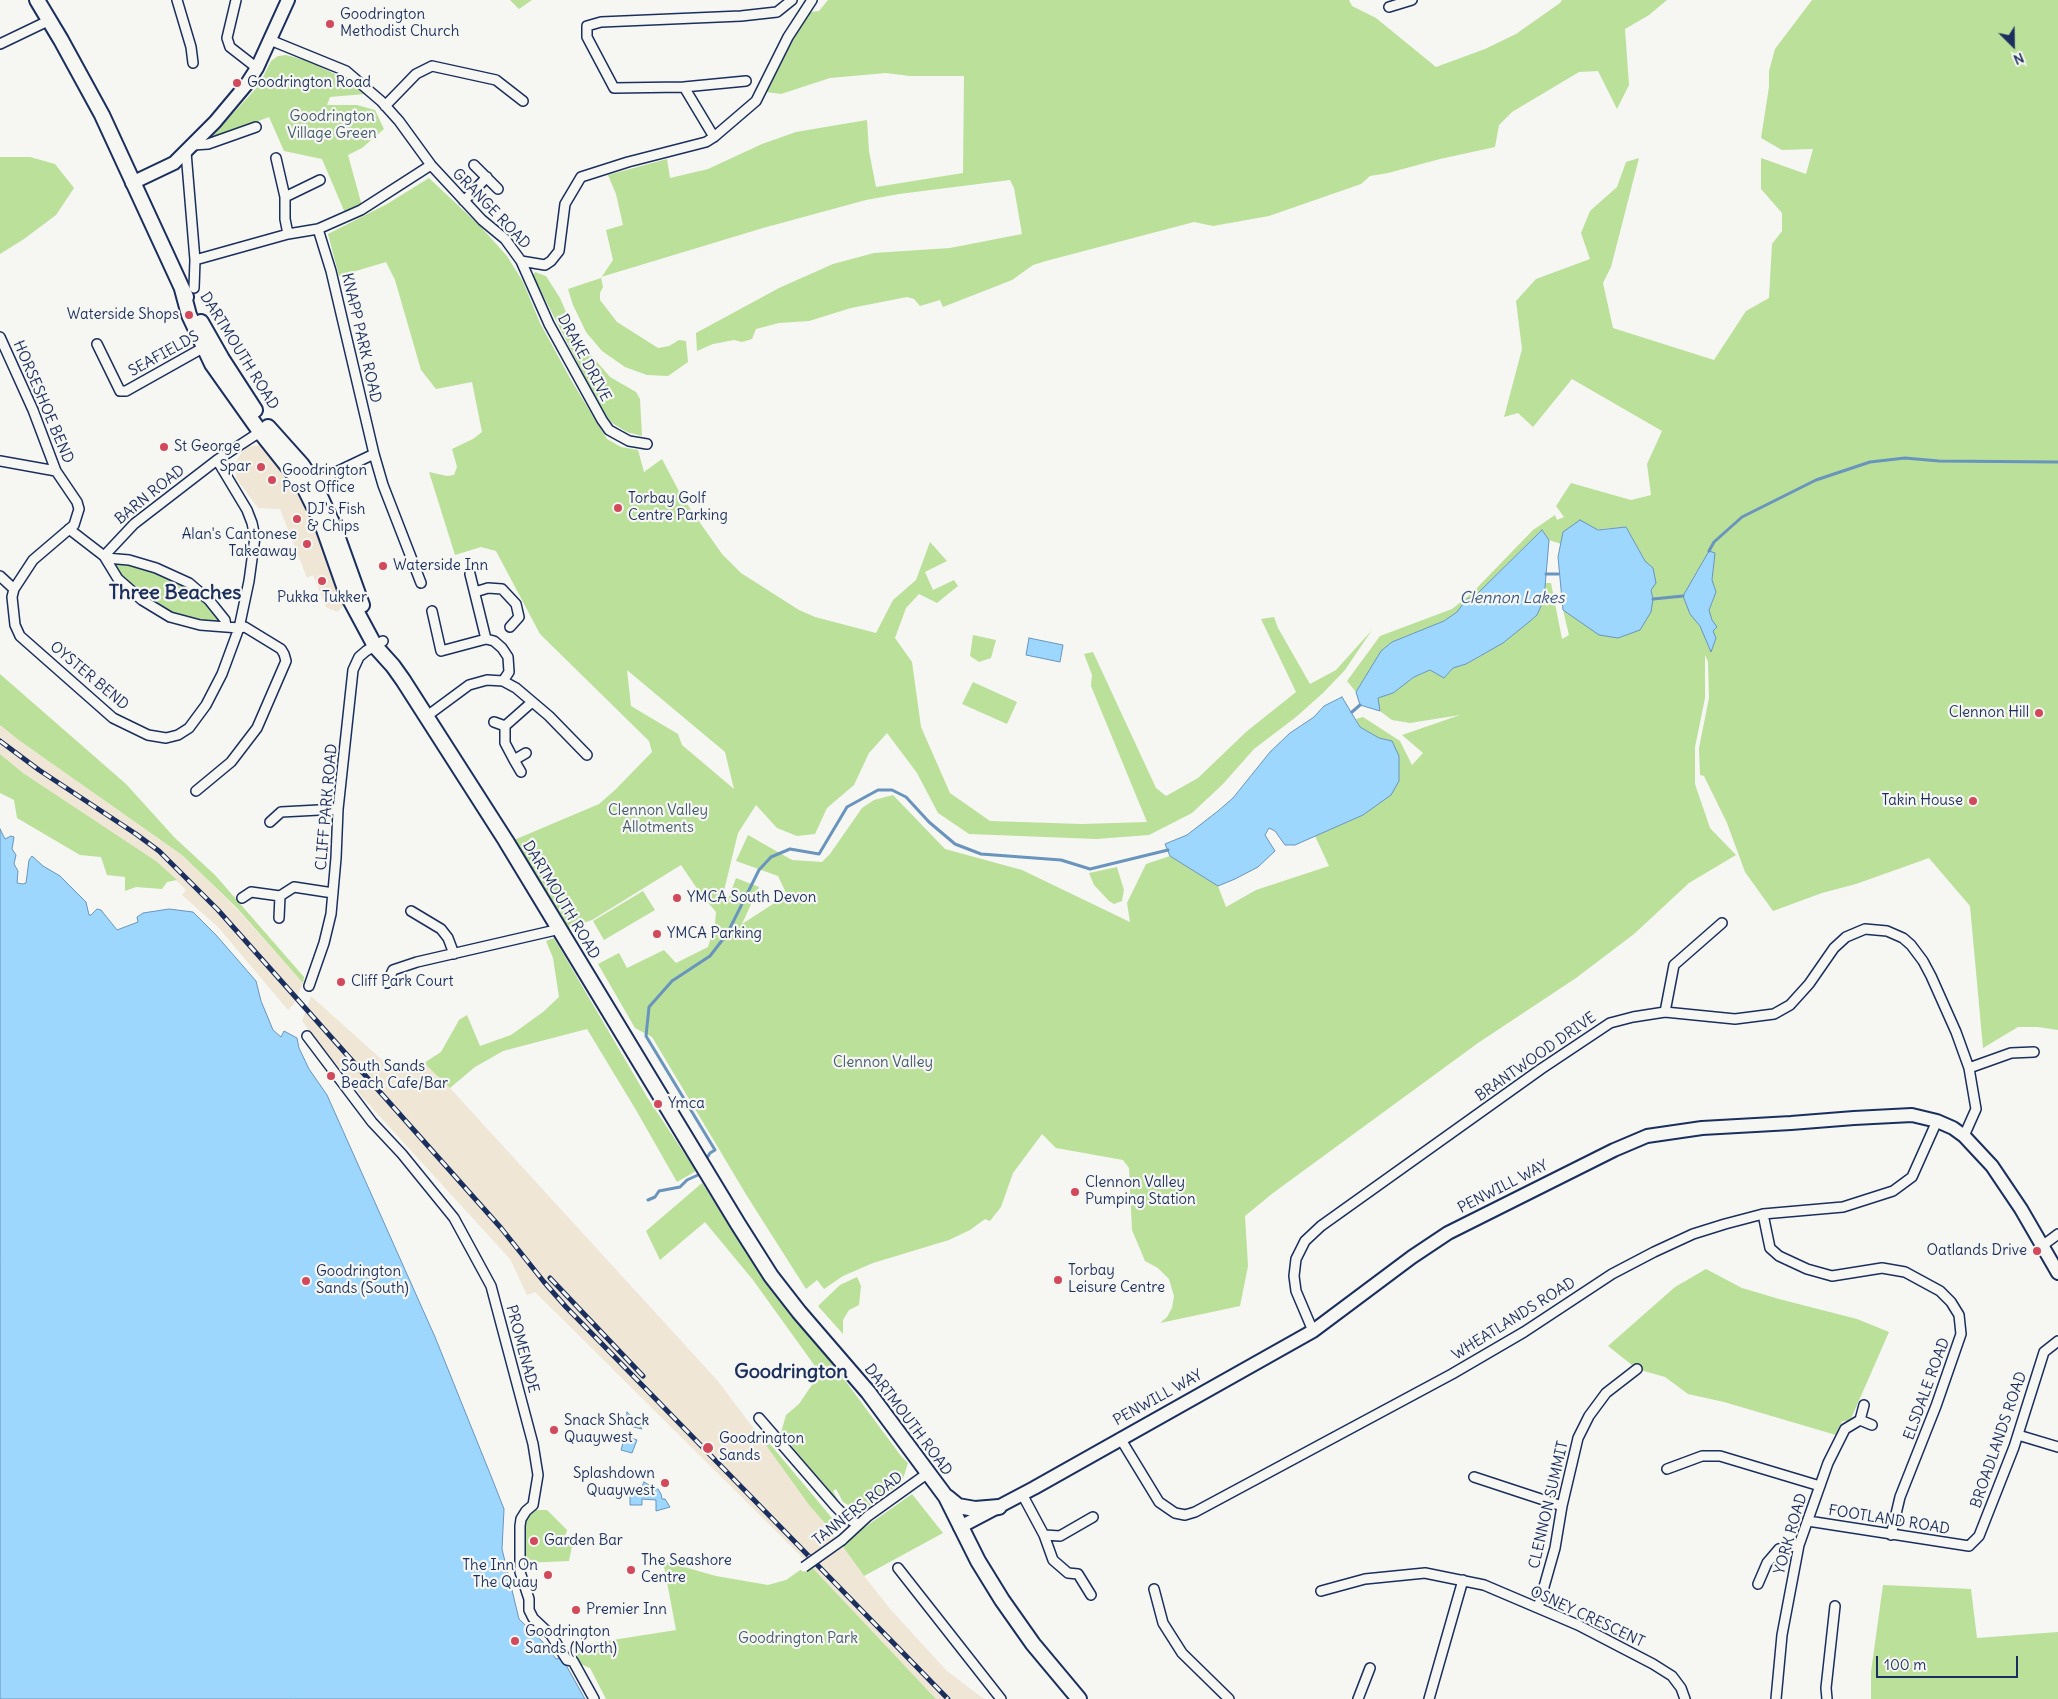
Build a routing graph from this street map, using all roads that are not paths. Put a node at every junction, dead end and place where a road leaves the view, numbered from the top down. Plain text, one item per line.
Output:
1 (36, 0) edge
2 (177, 0) edge
3 (236, 0) edge
4 (288, 0) edge
5 (792, 0) edge
6 (812, 0) edge
7 (1412, 0) edge
8 (1389, 6) dead end
9 (50, 20) junction
10 (270, 40) junction
11 (0, 44) edge
12 (193, 63) dead end
13 (257, 68) junction
14 (746, 81) dead end
15 (684, 87) junction
16 (523, 101) dead end
17 (386, 106) junction
18 (256, 127) dead end
19 (714, 137) junction
20 (189, 149) junction
21 (276, 158) dead end
22 (431, 165) junction
23 (474, 165) dead end
24 (486, 177) junction
25 (320, 180) dead end
26 (132, 183) junction
27 (498, 189) dead end
28 (285, 196) junction
29 (464, 200) junction
30 (318, 229) junction
31 (288, 234) junction
32 (195, 260) junction
33 (521, 261) junction
34 (188, 289) junction
35 (0, 337) edge
36 (97, 344) dead end
37 (208, 345) junction
38 (264, 429) junction
39 (647, 444) dead end
40 (374, 454) junction
41 (217, 460) junction
42 (0, 461) edge
43 (56, 471) junction
44 (309, 485) junction
45 (69, 530) junction
46 (105, 557) junction
47 (470, 574) dead end
48 (0, 576) edge
49 (421, 582) dead end
50 (14, 589) junction
51 (476, 592) junction
52 (432, 611) dead end
53 (510, 626) dead end
54 (226, 627) junction
55 (238, 628) junction
56 (486, 639) junction
57 (379, 644) junction
58 (503, 681) junction
59 (531, 702) junction
60 (427, 716) junction
61 (494, 722) dead end
62 (505, 726) junction
63 (526, 753) dead end
64 (587, 755) dead end
65 (514, 760) junction
66 (521, 772) dead end
67 (196, 792) dead end
68 (338, 809) junction
69 (270, 822) dead end
70 (334, 893) junction
71 (280, 896) junction
72 (242, 898) dead end
73 (411, 911) dead end
74 (279, 918) dead end
75 (1722, 923) dead end
76 (560, 929) junction
77 (454, 954) junction
78 (387, 983) dead end
79 (309, 986) dead end
80 (1665, 1012) junction
81 (307, 1036) dead end
82 (2034, 1052) dead end
83 (1968, 1068) junction
84 (1937, 1121) junction
85 (1964, 1136) junction
86 (1763, 1214) junction
87 (2058, 1234) edge
88 (2042, 1246) junction
89 (2058, 1273) edge
90 (1313, 1331) junction
91 (2058, 1341) edge
92 (1637, 1369) dead end
93 (1864, 1405) dead end
94 (759, 1418) dead end
95 (1860, 1420) junction
96 (1872, 1425) dead end
97 (2018, 1435) junction
98 (1120, 1438) junction
99 (2058, 1447) edge
100 (1667, 1469) dead end
101 (928, 1473) junction
102 (1474, 1477) dead end
103 (1820, 1486) junction
104 (1022, 1494) junction
105 (946, 1497) junction
106 (1562, 1506) junction
107 (999, 1507) junction
108 (1093, 1517) dead end
109 (1808, 1521) junction
110 (858, 1524) junction
111 (960, 1527) junction
112 (1044, 1535) junction
113 (1891, 1535) junction
114 (1799, 1545) junction
115 (1966, 1547) joint
116 (804, 1567) dead end
117 (898, 1568) dead end
118 (1463, 1580) junction
119 (1758, 1584) dead end
120 (1154, 1589) dead end
121 (1321, 1592) dead end
122 (1091, 1595) dead end
123 (1835, 1606) dead end
124 (1538, 1608) junction
125 (1370, 1668) dead end
126 (594, 1699) edge
127 (1001, 1699) edge
128 (1079, 1699) edge
129 (1229, 1699) edge
130 (1358, 1699) edge
131 (1429, 1699) edge
132 (1685, 1699) edge
133 (1776, 1699) edge
134 (1827, 1699) edge

1 - 9 main road, DARTMOUTH ROAD
2 - 12 street
3 - 13 street
4 - 10 street
5 - 15 street
6 - 19 street, GRANGE ROAD
7 - 8 street
9 - 11 street
9 - 26 main road, DARTMOUTH ROAD
10 - 13 street
10 - 17 street, GRANGE ROAD
13 - 20 street
14 - 15 street
15 - 19 street
16 - 17 street
17 - 22 street, GRANGE ROAD
18 - 20 street
19 - 33 street, GRANGE ROAD
20 - 26 street
20 - 32 street
21 - 28 street
22 - 29 street, GRANGE ROAD
22 - 30 street
23 - 24 street
24 - 27 street
24 - 29 street
25 - 28 street
26 - 34 main road, DARTMOUTH ROAD
28 - 31 street
29 - 33 street, GRANGE ROAD
30 - 31 street
30 - 40 street, KNAPP PARK ROAD
31 - 32 street
32 - 34 street
33 - 39 street, DRAKE DRIVE
34 - 37 main road, DARTMOUTH ROAD
35 - 43 street, HORSESHOE BEND
36 - 37 street, SEAFIELDS
37 - 38 main road, DARTMOUTH ROAD
38 - 41 street, BARN ROAD
38 - 44 main road, DARTMOUTH ROAD
40 - 44 street
40 - 49 street, KNAPP PARK ROAD
41 - 46 street, BARN ROAD
41 - 55 street, OYSTER BEND
42 - 43 street
43 - 45 street, HORSESHOE BEND
44 - 57 main road, DARTMOUTH ROAD
45 - 46 street
45 - 50 street
46 - 54 street
46 - 54 street
47 - 51 street
48 - 50 street
50 - 55 street, OYSTER BEND
51 - 53 street
51 - 56 street
52 - 56 street
54 - 55 street
55 - 67 street
56 - 58 street
57 - 60 main road, DARTMOUTH ROAD
57 - 68 street, CLIFF PARK ROAD
58 - 59 street
58 - 60 street
59 - 62 street
59 - 64 street
60 - 76 main road, DARTMOUTH ROAD
61 - 62 street
62 - 65 street
63 - 65 street
65 - 66 street
68 - 69 street
68 - 70 street, CLIFF PARK ROAD
70 - 71 street
70 - 79 street, CLIFF PARK ROAD
71 - 72 street
71 - 74 street
73 - 77 street
75 - 80 street
76 - 77 street
76 - 101 main road, DARTMOUTH ROAD
77 - 78 street
80 - 83 street, BRANTWOOD DRIVE
80 - 90 street, BRANTWOOD DRIVE
81 - 126 street, PROMENADE
82 - 83 street
83 - 85 street, BRANTWOOD DRIVE
84 - 85 street, PENWILL WAY
84 - 86 street, WHEATLANDS ROAD
84 - 90 street, PENWILL WAY
85 - 88 street, PENWILL WAY
86 - 98 street, WHEATLANDS ROAD
86 - 113 street, ELSDALE ROAD
87 - 88 street
88 - 89 street, PENWILL WAY
90 - 98 street, PENWILL WAY
91 - 97 street, BROADLANDS ROAD
92 - 106 street, CLENNON SUMMIT
93 - 95 street
94 - 110 street
95 - 96 street
95 - 103 street, YORK ROAD
97 - 99 street
97 - 115 street, BROADLANDS ROAD
98 - 104 street, PENWILL WAY
100 - 103 street
101 - 105 main road, DARTMOUTH ROAD
101 - 110 street, TANNERS ROAD
102 - 106 street
103 - 109 street, YORK ROAD
104 - 107 street, PENWILL WAY
104 - 112 street
105 - 107 main road
105 - 111 main road, DARTMOUTH ROAD
106 - 124 street, CLENNON SUMMIT
107 - 111 street, PENWILL WAY
108 - 112 street
109 - 113 street, FOOTLAND ROAD
109 - 114 street, YORK ROAD
110 - 116 street, TANNERS ROAD, bridge
111 - 128 main road, DARTMOUTH ROAD
112 - 122 street
113 - 115 street, FOOTLAND ROAD
114 - 119 street
114 - 133 street, YORK ROAD
117 - 127 street
118 - 121 street, OSNEY CRESCENT
118 - 124 street, OSNEY CRESCENT
118 - 131 street
120 - 129 street
123 - 134 street
124 - 132 street, OSNEY CRESCENT
125 - 130 street

